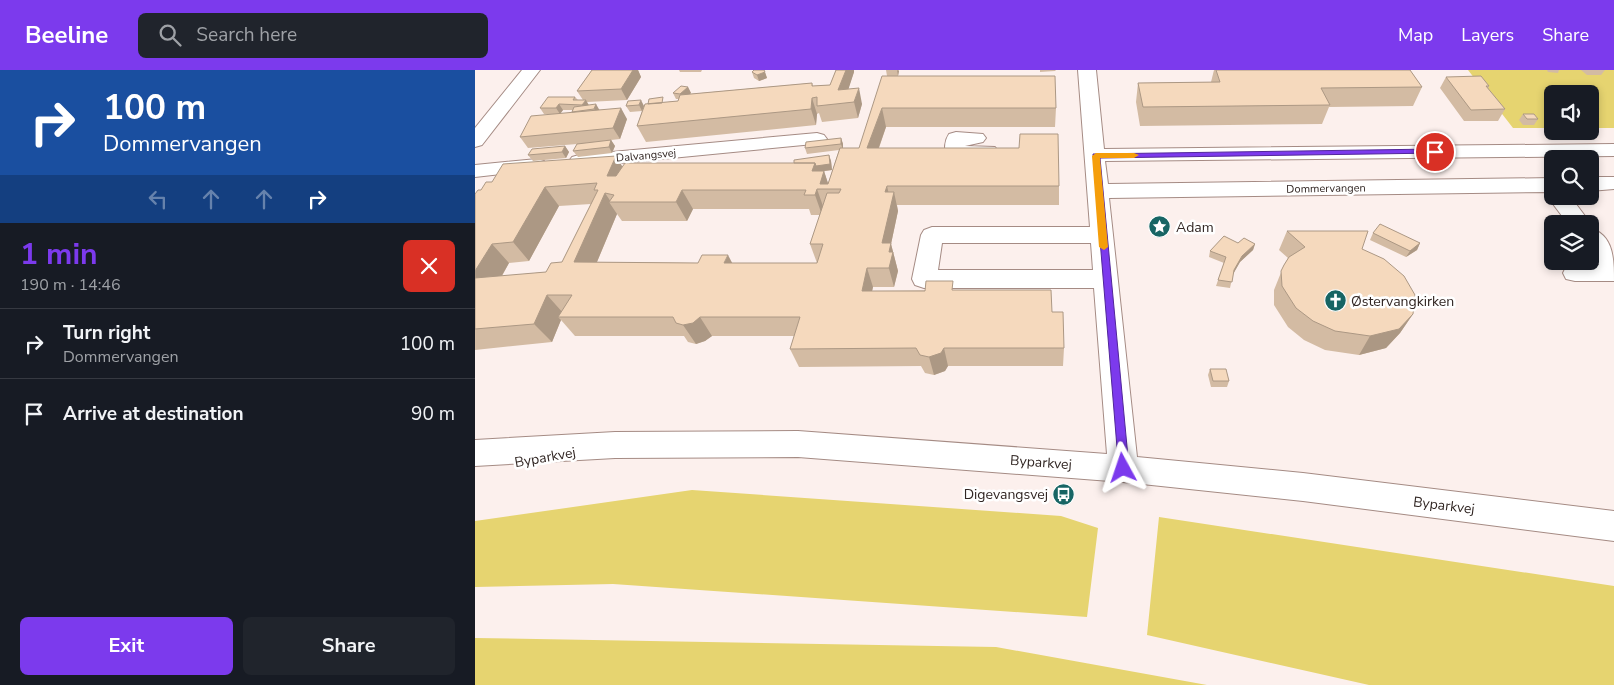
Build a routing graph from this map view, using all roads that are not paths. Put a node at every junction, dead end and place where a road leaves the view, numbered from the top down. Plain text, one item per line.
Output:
1 (531, 70) edge
2 (1087, 70) edge
3 (976, 138) dead end
4 (817, 139) edge
5 (475, 141) edge
6 (1614, 150) edge
7 (1009, 151) edge
8 (1096, 156) junction
9 (475, 171) edge
10 (1599, 184) edge
11 (1614, 184) edge
12 (1544, 189) edge
13 (1099, 191) junction
14 (1565, 205) edge
15 (1573, 215) edge
16 (1103, 235) junction
17 (1599, 248) edge
18 (1614, 267) edge
19 (1575, 273) dead end
20 (1614, 273) edge
21 (1106, 279) junction
22 (615, 445) junction
23 (475, 453) edge
24 (1123, 468) junction
25 (475, 470) edge
26 (1614, 526) edge

1 - 5 street
2 - 8 street
3 - 7 street
4 - 9 street, Dalvangsvej
6 - 8 street
8 - 13 street
10 - 11 street
12 - 13 street, Dommervangen
13 - 16 street
14 - 15 street
16 - 21 street
16 - 21 street
17 - 18 street
19 - 20 street
21 - 24 street
22 - 23 street, Byparkvej
22 - 24 street, Byparkvej
22 - 25 street, Byparkvej
24 - 26 street, Byparkvej

